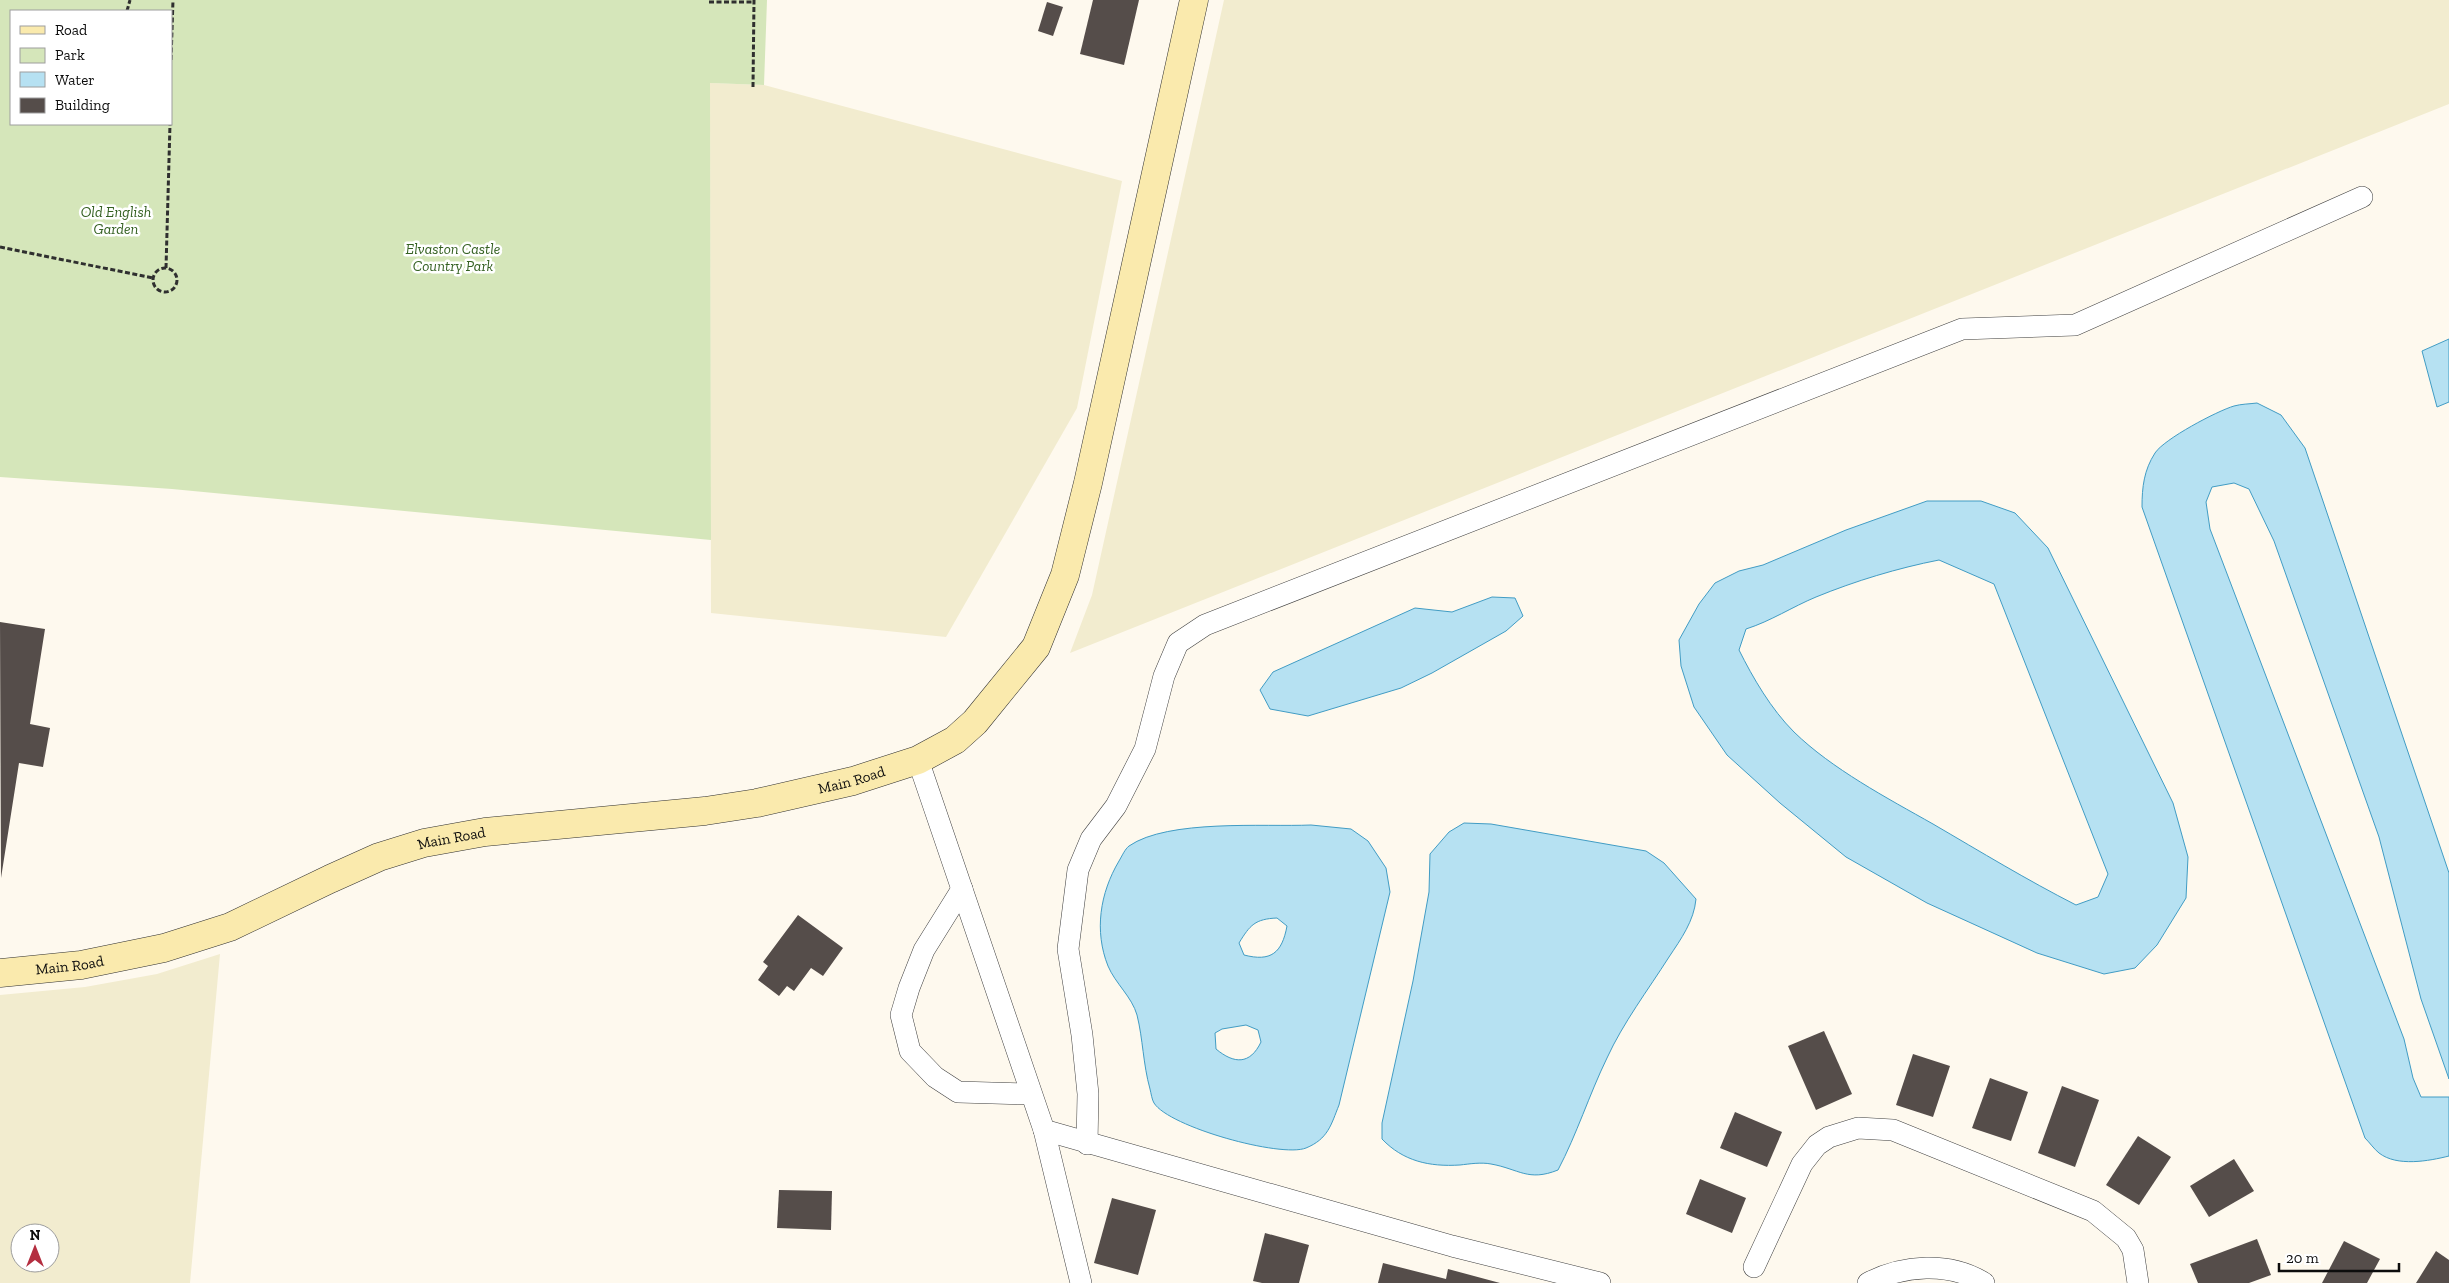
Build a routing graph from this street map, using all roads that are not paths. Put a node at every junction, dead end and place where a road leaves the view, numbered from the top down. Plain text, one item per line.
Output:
1 (1194, 0) edge
2 (2362, 197) dead end
3 (918, 760) junction
4 (962, 889) junction
5 (0, 973) edge
6 (1032, 1094) junction
7 (1044, 1130) junction
8 (1087, 1144) junction
9 (1754, 1267) dead end
10 (1081, 1283) edge
11 (1600, 1283) edge
12 (1868, 1283) edge
13 (1984, 1283) edge
14 (2138, 1283) edge

1 - 3 main road, Main Road
2 - 8 lane
3 - 4 lane
3 - 5 main road, Main Road
4 - 6 lane
4 - 6 lane
6 - 7 lane
7 - 8 lane
7 - 10 lane
8 - 11 lane
9 - 14 lane
12 - 13 lane

